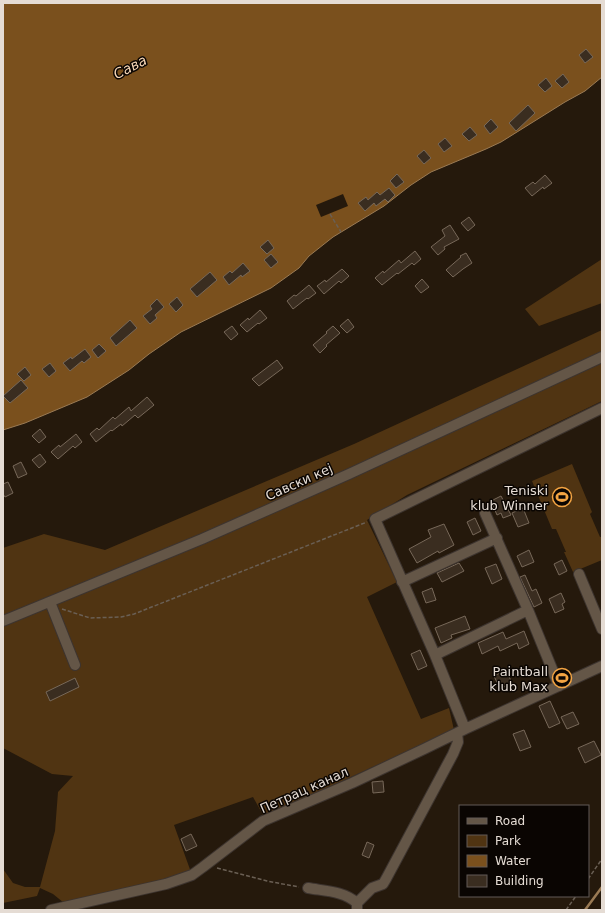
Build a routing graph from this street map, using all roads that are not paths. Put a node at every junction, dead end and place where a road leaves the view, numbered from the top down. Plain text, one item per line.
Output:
1 (602, 357) edge
2 (602, 408) edge
3 (485, 513) dead end
4 (497, 538) junction
5 (579, 574) dead end
6 (402, 582) junction
7 (51, 604) junction
8 (528, 610) junction
9 (3, 621) edge
10 (602, 629) edge
11 (435, 655) junction
12 (75, 665) dead end
13 (602, 666) edge
14 (559, 686) junction
15 (461, 731) junction
16 (308, 888) road end
17 (357, 907) edge
18 (52, 910) edge

1 - 7 street, Савски кеј
2 - 6 street
3 - 4 street
4 - 6 street
4 - 8 street
5 - 10 street
6 - 11 street
7 - 9 street, Савски кеј
7 - 12 street
8 - 11 street
8 - 14 street
11 - 15 street
13 - 14 street, Петрац канал
14 - 15 street, Петрац канал
15 - 17 street
15 - 18 street, Петрац канал
16 - 17 street

